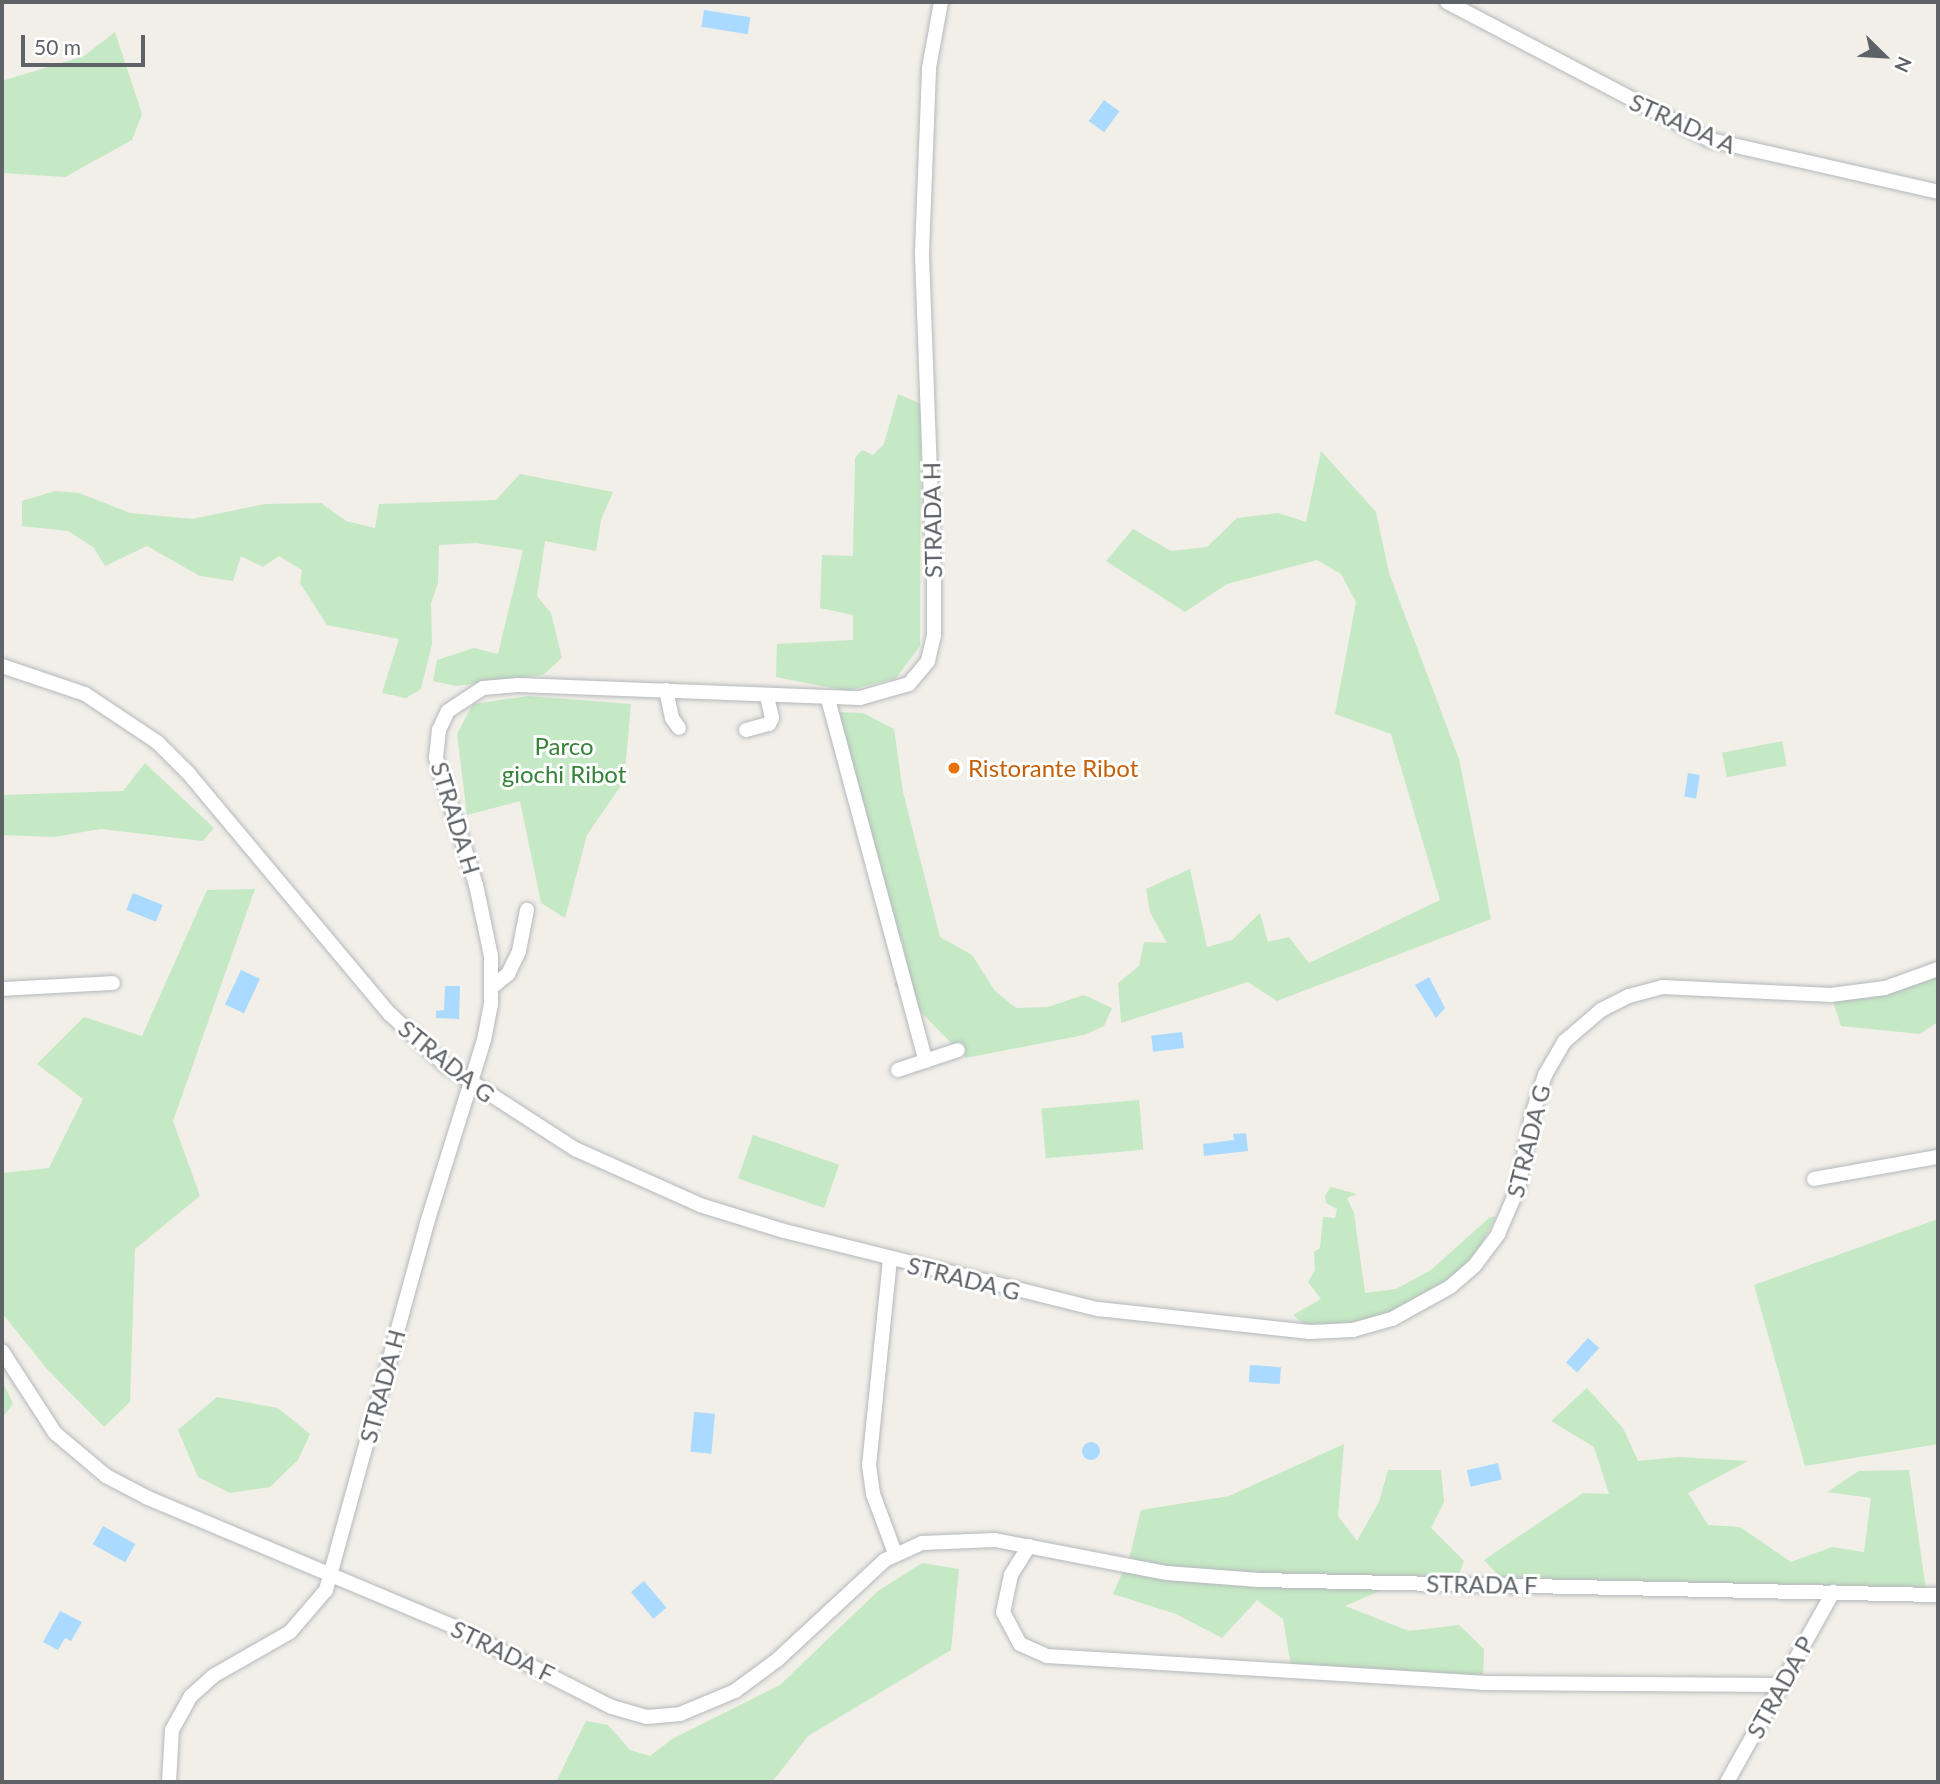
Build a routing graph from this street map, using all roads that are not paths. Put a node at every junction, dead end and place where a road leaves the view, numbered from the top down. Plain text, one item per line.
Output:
1 (941, 2) edge
2 (1447, 2) edge
3 (1938, 192) edge
4 (2, 666) edge
5 (666, 690) junction
6 (767, 696) junction
7 (828, 699) junction
8 (679, 728) dead end
9 (746, 730) dead end
10 (527, 910) dead end
11 (1938, 969) edge
12 (113, 983) dead end
13 (492, 987) junction
14 (2, 989) edge
15 (958, 1050) dead end
16 (926, 1061) junction
17 (898, 1070) dead end
18 (472, 1084) junction
19 (1938, 1157) edge
20 (1814, 1179) dead end
21 (890, 1259) junction
22 (2, 1351) edge
23 (1029, 1546) junction
24 (895, 1553) junction
25 (331, 1575) junction
26 (1833, 1592) junction
27 (1938, 1595) edge
28 (1782, 1685) junction
29 (169, 1782) edge
30 (1727, 1782) edge

1 - 7 street, STRADA H
2 - 3 street, STRADA A
4 - 18 street, STRADA G
5 - 6 street, STRADA H
5 - 8 street
5 - 13 street, STRADA H
6 - 7 street, STRADA H
6 - 9 street
7 - 16 street
10 - 13 street
11 - 21 street, STRADA G
12 - 14 street
13 - 18 street, STRADA H
15 - 16 street
16 - 17 street
18 - 21 street, STRADA G
18 - 25 street, STRADA H
19 - 20 street
21 - 24 street
22 - 25 street, STRADA F
23 - 24 street, STRADA F
23 - 26 street, STRADA F
23 - 28 street
24 - 25 street, STRADA F
25 - 29 street, STRADA H
26 - 27 street, STRADA F
26 - 28 street, STRADA P
28 - 30 street, STRADA P

